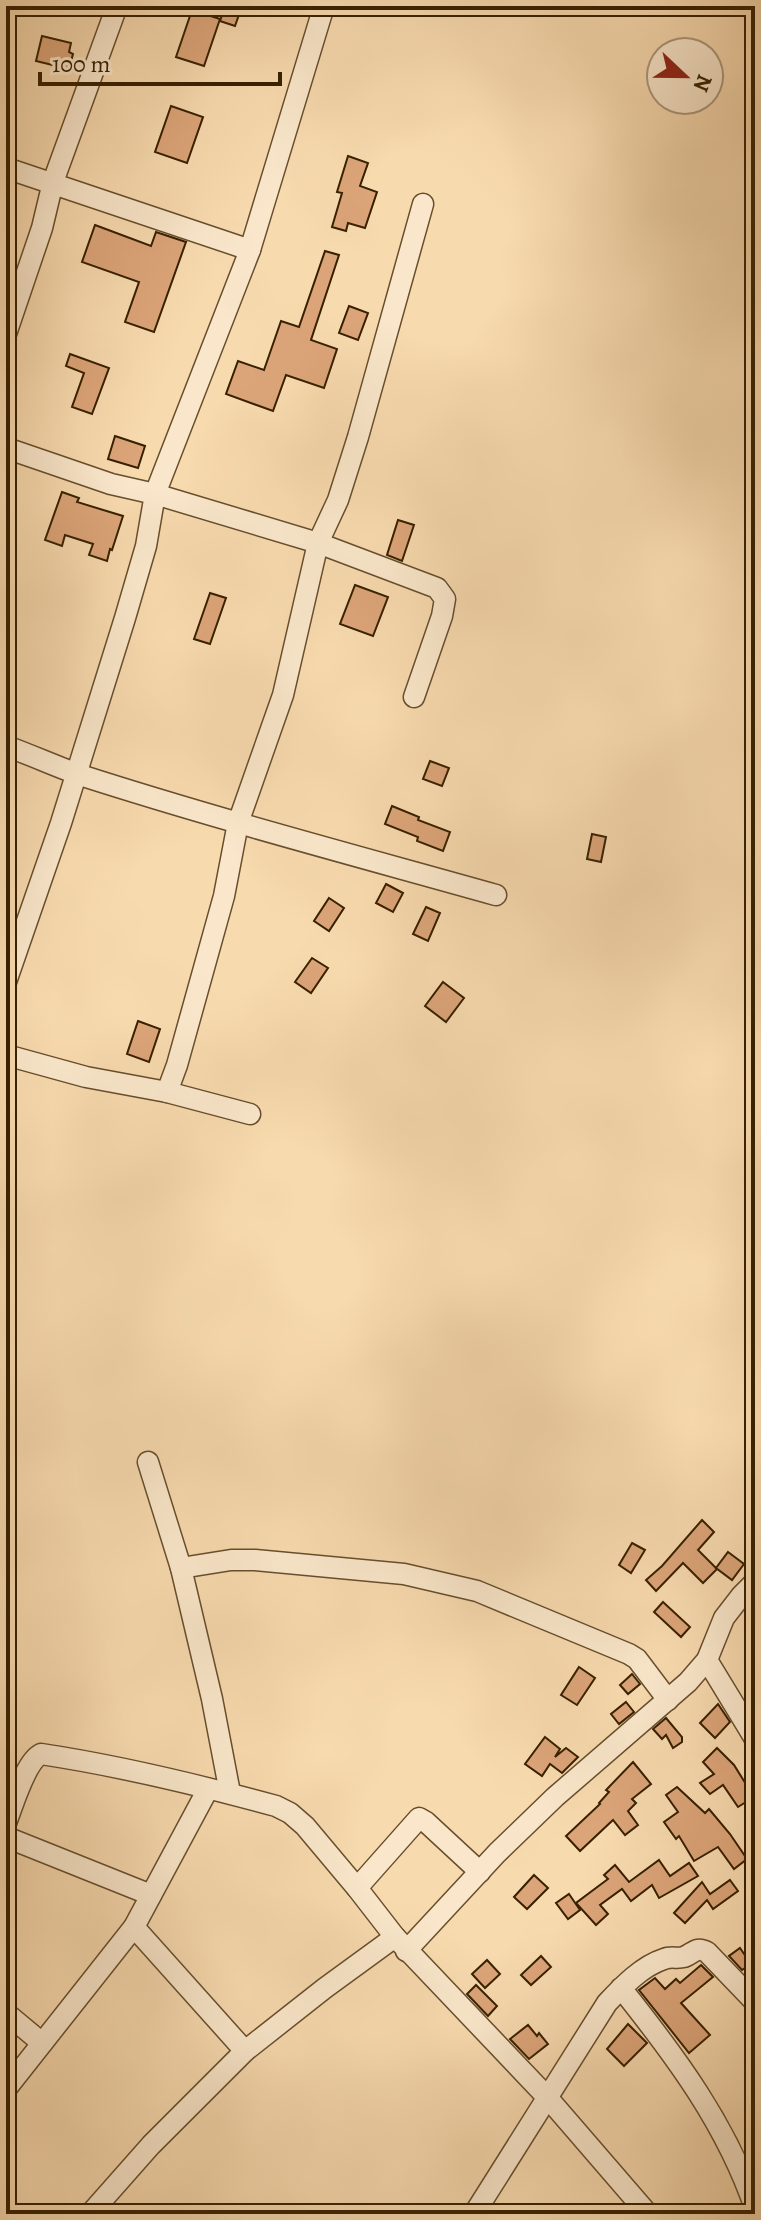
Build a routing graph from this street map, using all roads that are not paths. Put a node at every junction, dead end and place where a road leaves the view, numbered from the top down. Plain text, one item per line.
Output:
1 (117, 6) edge
2 (324, 6) edge
3 (6, 168) edge
4 (53, 182) junction
5 (423, 204) dead end
6 (250, 250) junction
7 (6, 334) edge
8 (6, 448) edge
9 (155, 494) junction
10 (318, 543) junction
11 (414, 697) dead end
12 (6, 746) edge
13 (76, 773) junction
14 (238, 823) junction
15 (496, 895) dead end
16 (6, 982) edge
17 (6, 1055) edge
18 (167, 1092) junction
19 (250, 1114) dead end
20 (148, 1462) dead end
21 (181, 1568) junction
22 (755, 1582) edge
23 (707, 1660) junction
24 (668, 1700) junction
25 (755, 1739) edge
26 (208, 1789) junction
27 (230, 1793) junction
28 (6, 1823) edge
29 (6, 1837) edge
30 (480, 1872) junction
31 (357, 1888) junction
32 (151, 1895) junction
33 (134, 1927) junction
34 (400, 1944) junction
35 (621, 1988) junction
36 (755, 2002) edge
37 (6, 2013) edge
38 (42, 2043) junction
39 (245, 2051) junction
40 (6, 2089) edge
41 (547, 2097) junction
42 (755, 2208) edge
43 (90, 2214) edge
44 (474, 2214) edge
45 (648, 2214) edge

1 - 4 street
2 - 6 street
3 - 4 street
4 - 6 street
4 - 7 street
5 - 10 street
6 - 9 street
8 - 9 street
9 - 10 street
9 - 13 street
10 - 11 street
10 - 14 street
12 - 13 street
13 - 14 street
13 - 16 street
14 - 15 street
14 - 18 street
17 - 18 street
18 - 19 street
20 - 21 street
21 - 24 street
21 - 27 street
22 - 23 street
23 - 24 street
23 - 25 street
24 - 30 street
26 - 27 street
26 - 28 street
26 - 32 street
27 - 31 street
29 - 32 street
30 - 31 street
30 - 34 street
31 - 34 street
32 - 33 street
33 - 38 street
33 - 39 street
34 - 39 street
34 - 41 street
35 - 36 street
35 - 41 street
35 - 42 street
37 - 38 street
38 - 40 street
39 - 43 street
41 - 44 street
41 - 45 street

